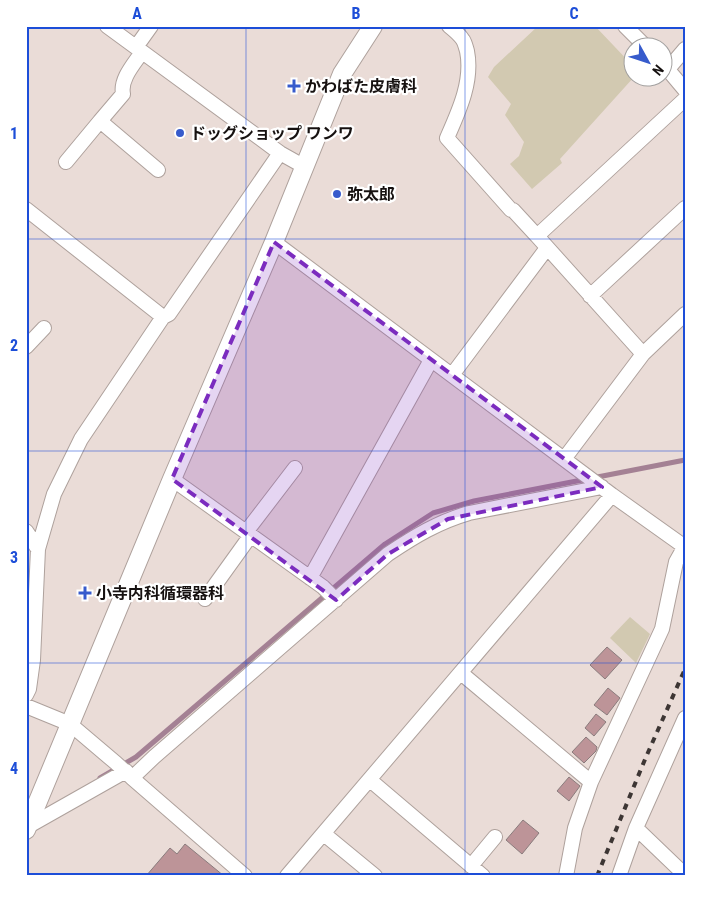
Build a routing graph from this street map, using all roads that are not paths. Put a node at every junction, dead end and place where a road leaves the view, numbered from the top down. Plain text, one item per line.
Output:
1 (107, 26) edge
2 (151, 26) edge
3 (373, 26) edge
4 (449, 26) edge
5 (625, 26) edge
6 (637, 38) edge
7 (685, 49) edge
8 (139, 50) junction
9 (674, 59) edge
10 (674, 77) edge
11 (685, 90) edge
12 (685, 99) edge
13 (100, 121) junction
14 (280, 153) junction
15 (66, 162) dead end
16 (305, 167) junction
17 (158, 170) dead end
18 (685, 208) edge
19 (26, 209) edge
20 (537, 236) junction
21 (274, 242) junction
22 (547, 248) junction
23 (590, 296) junction
24 (685, 314) edge
25 (163, 317) junction
26 (44, 328) dead end
27 (26, 347) edge
28 (643, 354) junction
29 (431, 360) junction
30 (452, 375) junction
31 (564, 459) junction
32 (295, 468) dead end
33 (172, 479) junction
34 (603, 488) junction
35 (26, 531) edge
36 (248, 534) junction
37 (685, 547) edge
38 (38, 550) junction
39 (310, 578) junction
40 (205, 599) dead end
41 (336, 600) junction
42 (461, 673) junction
43 (26, 695) edge
44 (26, 706) edge
45 (685, 718) edge
46 (70, 724) junction
47 (125, 771) junction
48 (370, 780) junction
49 (591, 782) junction
50 (636, 828) junction
51 (27, 829) edge
52 (324, 834) junction
53 (495, 837) dead end
54 (471, 866) junction
55 (685, 875) edge
56 (245, 876) edge
57 (287, 876) edge
58 (375, 876) edge
59 (483, 876) edge
60 (566, 876) edge
61 (619, 876) edge

1 - 8 street
2 - 8 street
3 - 16 street
4 - 20 street
5 - 6 street
7 - 9 street
8 - 13 street
8 - 14 street
10 - 11 street
12 - 20 street
13 - 15 street
13 - 17 street
14 - 16 street
14 - 25 street
16 - 21 street
18 - 23 street
19 - 25 street
20 - 22 street
21 - 29 street
21 - 33 street
22 - 23 street
22 - 30 street
23 - 28 street
24 - 28 street
25 - 38 street
26 - 27 street
28 - 31 street
29 - 30 street
29 - 39 street
30 - 31 street
31 - 34 street
32 - 36 street
33 - 36 street
33 - 46 street
34 - 37 street
34 - 41 street
34 - 42 street
35 - 38 street
36 - 39 street
36 - 40 street
37 - 49 street
38 - 43 street
39 - 41 street
41 - 47 street
42 - 48 street
42 - 49 street
44 - 46 street
45 - 50 street
46 - 47 street
46 - 51 street
47 - 51 street
47 - 56 street
48 - 52 street
48 - 54 street
49 - 60 street
50 - 55 street
50 - 61 street
52 - 57 street
52 - 58 street
53 - 54 street
54 - 59 street

